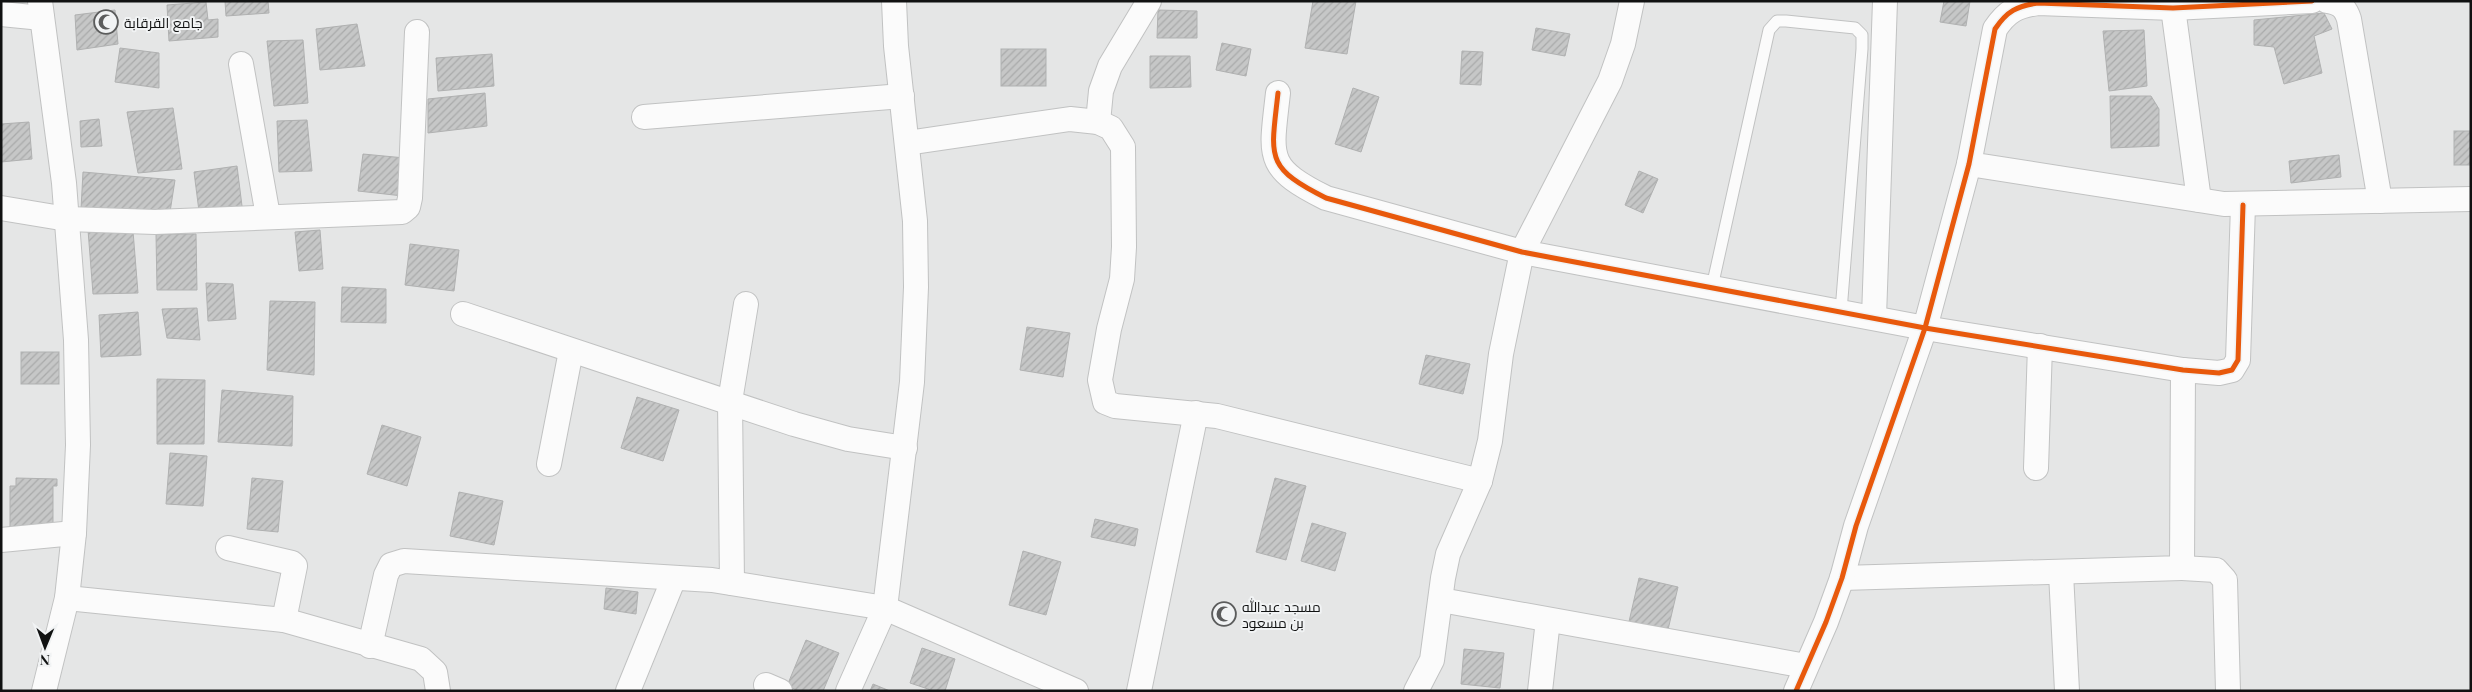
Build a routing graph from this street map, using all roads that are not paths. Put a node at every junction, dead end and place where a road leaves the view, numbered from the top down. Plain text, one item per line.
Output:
1 (894, 1) edge
2 (1149, 1) edge
3 (1632, 1) edge
4 (1885, 1) edge
5 (2312, 1) edge
6 (2327, 1) edge
7 (2196, 3) edge
8 (2173, 8) junction
9 (41, 9) edge
10 (1, 14) edge
11 (417, 32) dead end
12 (241, 64) dead end
13 (1278, 93) dead end
14 (902, 96) junction
15 (644, 117) dead end
16 (1098, 122) junction
17 (907, 143) junction
18 (1968, 164) junction
19 (2471, 199) edge
20 (2199, 200) junction
21 (2380, 201) junction
22 (2244, 205) junction
23 (1, 208) edge
24 (268, 216) junction
25 (67, 219) junction
26 (1522, 252) junction
27 (1712, 287) junction
28 (746, 304) dead end
29 (1841, 311) junction
30 (463, 314) dead end
31 (1874, 318) junction
32 (1925, 328) junction
33 (2040, 346) junction
34 (571, 351) junction
35 (2183, 370) junction
36 (730, 401) junction
37 (1196, 413) junction
38 (905, 448) junction
39 (550, 464) dead end
40 (2036, 468) dead end
41 (1480, 480) junction
42 (74, 533) junction
43 (1, 540) edge
44 (228, 548) dead end
45 (2182, 568) junction
46 (2061, 573) junction
47 (674, 578) junction
48 (1842, 578) junction
49 (732, 583) junction
50 (67, 598) junction
51 (1441, 600) junction
52 (885, 608) junction
53 (284, 620) junction
54 (1548, 620) junction
55 (370, 646) junction
56 (1806, 666) junction
57 (44, 691) edge
58 (438, 691) edge
59 (628, 691) edge
60 (848, 691) edge
61 (1076, 691) edge
62 (1139, 691) edge
63 (1416, 691) edge
64 (1540, 691) edge
65 (1796, 691) edge
66 (2067, 691) edge
67 (2228, 691) edge

1 - 14 street
2 - 16 street
3 - 26 street
4 - 31 street
5 - 7 street
6 - 21 street
7 - 8 street
8 - 18 street
8 - 20 street
9 - 10 street
9 - 25 street
11 - 24 street
12 - 24 street
13 - 26 street
14 - 15 street
14 - 17 street
16 - 17 street
16 - 37 street
17 - 38 street
18 - 20 street
18 - 32 street
19 - 21 street
20 - 22 street
21 - 22 street
22 - 35 street
23 - 25 street
24 - 25 street
25 - 42 street
26 - 27 street
26 - 41 street
27 - 29 street
27 - 29 lane
28 - 36 street
29 - 31 street
30 - 34 street
31 - 32 street
32 - 33 street
32 - 48 street
33 - 35 street
33 - 40 street
34 - 36 street
34 - 39 street
35 - 45 street
36 - 38 street
36 - 49 street
37 - 41 street
37 - 62 street
38 - 52 street
41 - 51 street
42 - 43 street
42 - 50 street
44 - 53 street
45 - 46 street
45 - 67 street
46 - 48 street
46 - 66 street
47 - 49 street
47 - 55 street
47 - 59 street
48 - 56 street
49 - 52 street
50 - 53 street
50 - 57 street
51 - 54 street
51 - 63 street
52 - 60 street
52 - 61 street
53 - 55 street
54 - 56 street
54 - 64 street
55 - 58 street
56 - 65 street

